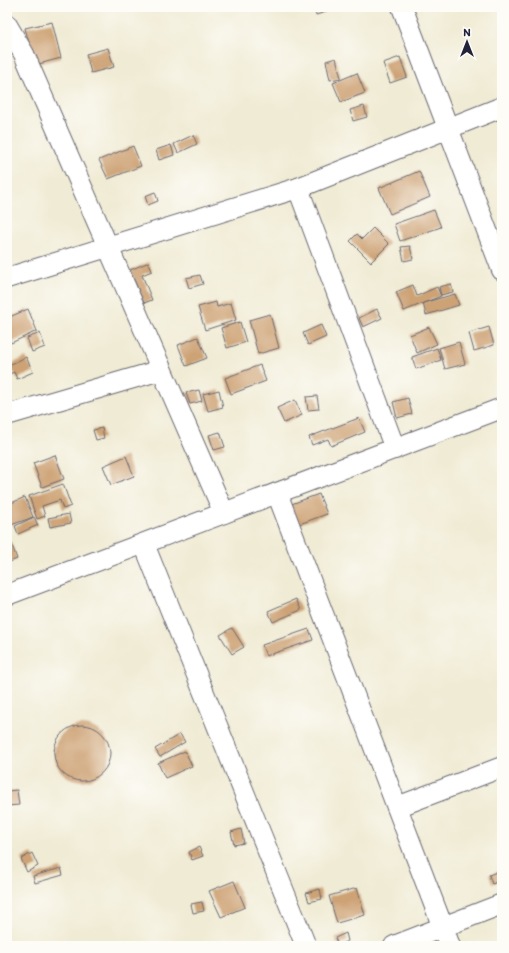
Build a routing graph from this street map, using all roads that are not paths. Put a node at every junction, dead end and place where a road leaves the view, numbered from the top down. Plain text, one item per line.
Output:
1 (402, 7) edge
2 (7, 25) edge
3 (502, 107) edge
4 (448, 128) junction
5 (298, 188) junction
6 (108, 247) junction
7 (502, 270) edge
8 (7, 278) edge
9 (161, 370) junction
10 (502, 408) edge
11 (7, 415) edge
12 (395, 448) junction
13 (277, 493) junction
14 (224, 513) junction
15 (144, 544) junction
16 (7, 594) edge
17 (502, 767) edge
18 (397, 807) junction
19 (502, 904) edge
20 (443, 927) junction
21 (306, 946) edge
22 (394, 946) edge
23 (450, 946) edge

1 - 4 street
2 - 6 street
3 - 4 street
4 - 5 street
4 - 7 street
5 - 6 street
5 - 12 street
6 - 8 street
6 - 9 street
9 - 11 street
9 - 14 street
10 - 12 street
12 - 13 street
13 - 14 street
13 - 18 street
14 - 15 street
15 - 16 street
15 - 21 street
17 - 18 street
18 - 20 street
19 - 20 street
20 - 22 street
20 - 23 street

